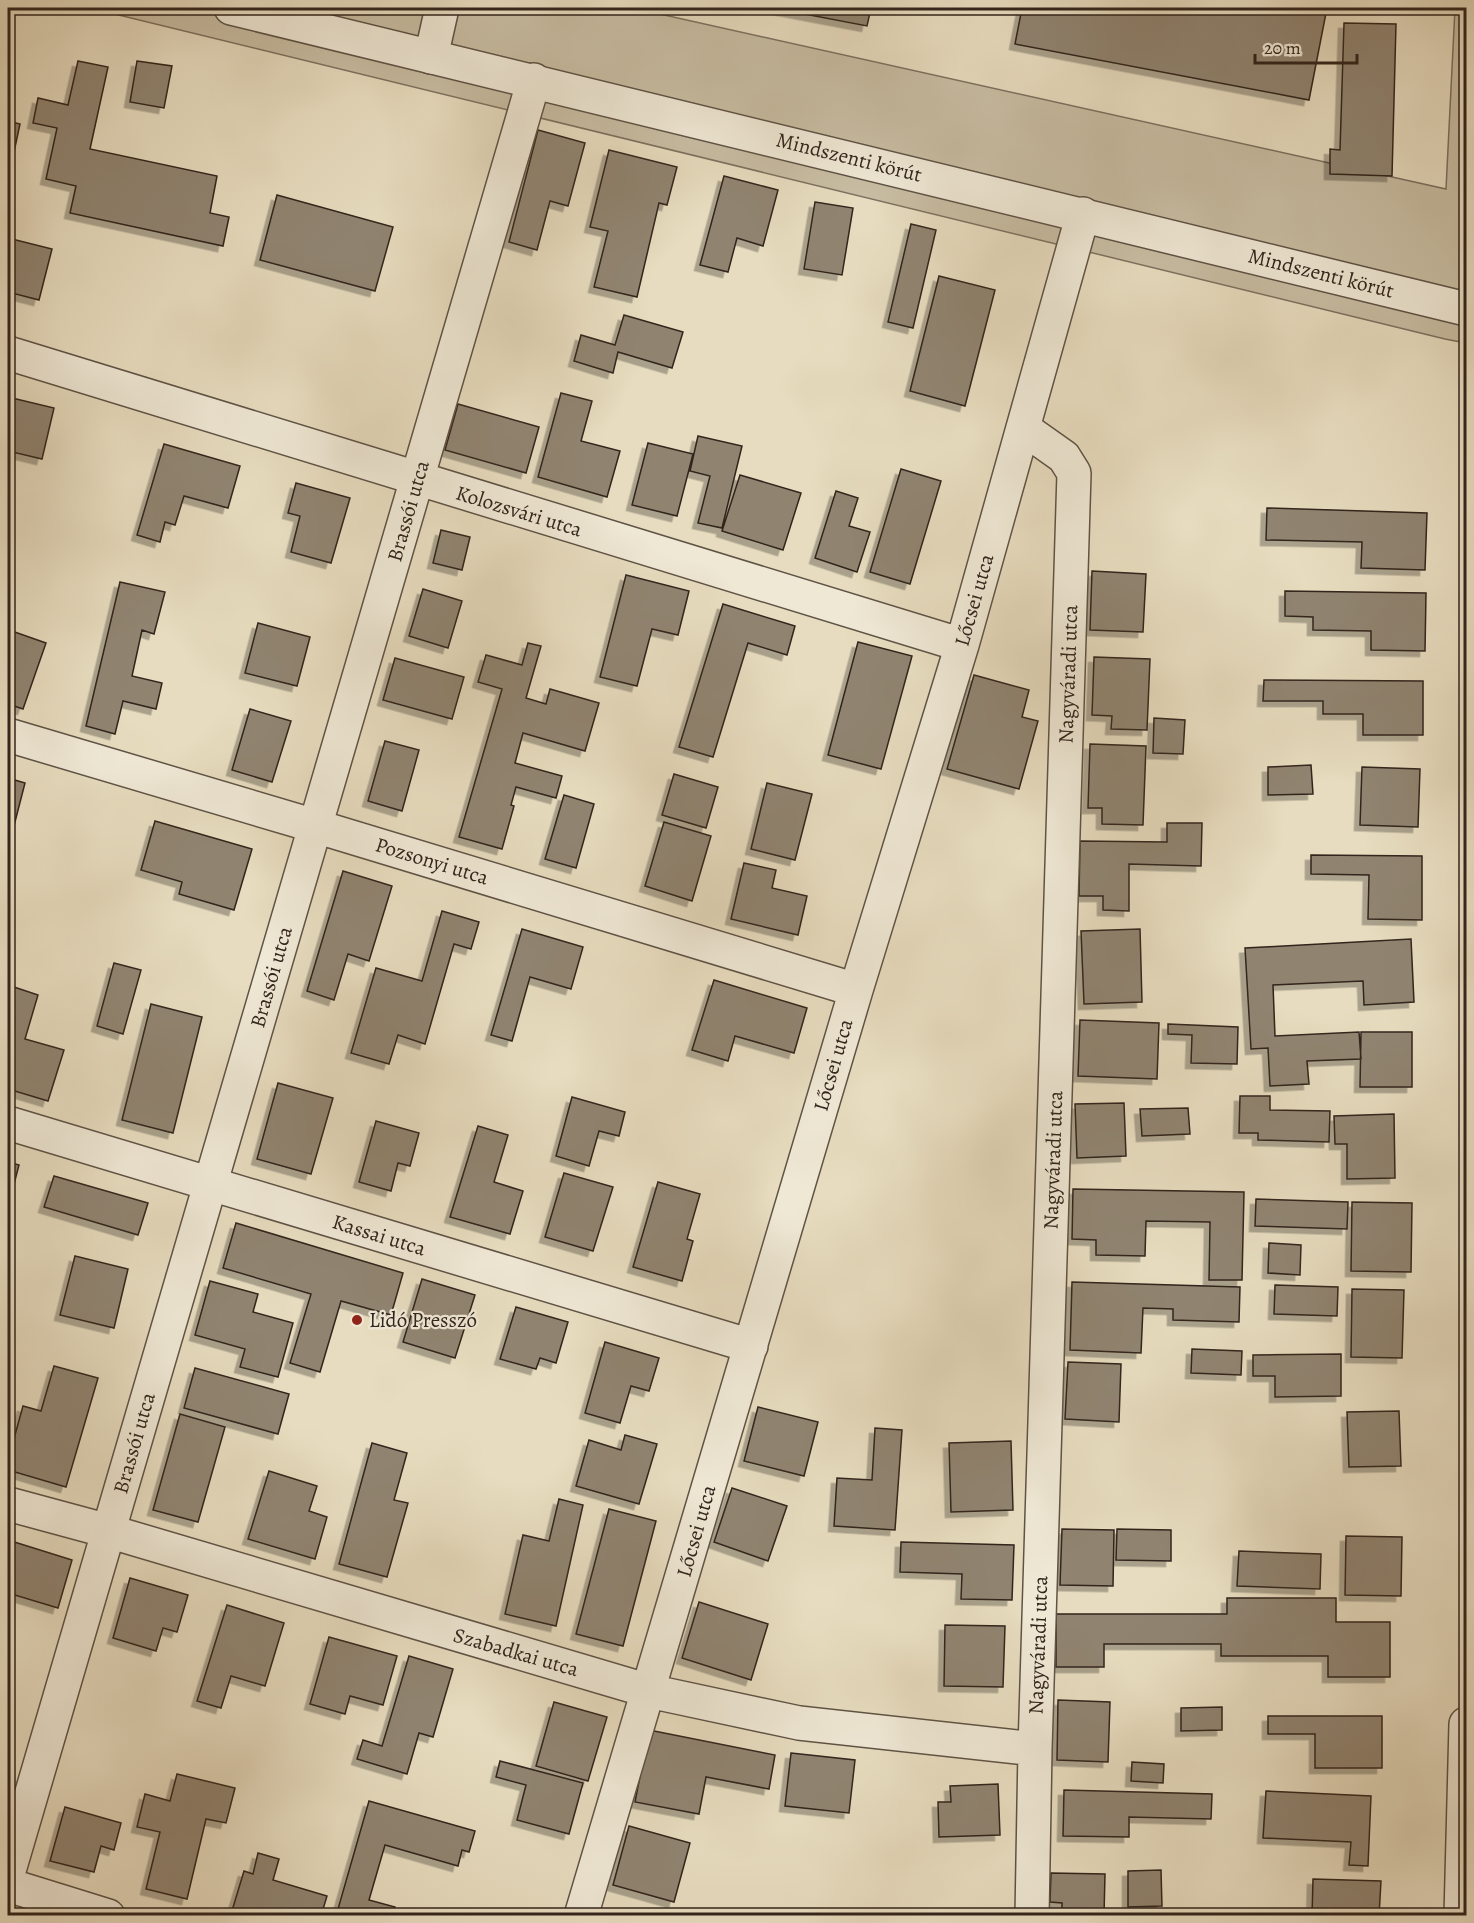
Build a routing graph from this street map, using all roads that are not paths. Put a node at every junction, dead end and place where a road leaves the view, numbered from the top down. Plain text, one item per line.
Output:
1 (231, 8) edge
2 (442, 8) edge
3 (431, 57) junction
4 (534, 80) junction
5 (1083, 214) junction
6 (1467, 309) edge
7 (8, 353) edge
8 (1023, 428) junction
9 (417, 480) junction
10 (962, 645) junction
11 (8, 735) edge
12 (315, 826) junction
13 (856, 990) junction
14 (8, 1123) edge
15 (210, 1184) junction
16 (751, 1346) junction
17 (8, 1504) edge
18 (108, 1531) junction
19 (649, 1691) junction
20 (1467, 1724) edge
21 (1035, 1749) junction
22 (8, 1874) edge
23 (8, 1885) edge
24 (108, 1916) edge
25 (581, 1916) edge
26 (1032, 1916) edge
27 (1461, 1916) edge

1 - 3 street, Mindszenti körút
2 - 3 street
3 - 4 street, Mindszenti körút
4 - 5 street, Mindszenti körút
4 - 9 street, Brassói utca
5 - 6 street, Mindszenti körút
5 - 8 street, Lőcsei utca
7 - 9 street, Kolozsvári utca
8 - 10 street, Lőcsei utca
8 - 21 street, Nagyváradi utca
9 - 10 street, Kolozsvári utca
9 - 12 street, Brassói utca
10 - 13 street, Lőcsei utca
11 - 12 street, Pozsonyi utca
12 - 13 street, Pozsonyi utca
12 - 15 street, Brassói utca
13 - 16 street, Lőcsei utca
14 - 15 street, Kassai utca
15 - 16 street, Kassai utca
15 - 18 street, Brassói utca
16 - 19 street, Lőcsei utca
17 - 18 street, Szabadkai utca
18 - 19 street, Szabadkai utca
18 - 22 street, Brassói utca
19 - 21 street, Szabadkai utca
19 - 25 street, Lőcsei utca
20 - 27 street
21 - 26 street, Nagyváradi utca
23 - 24 street

